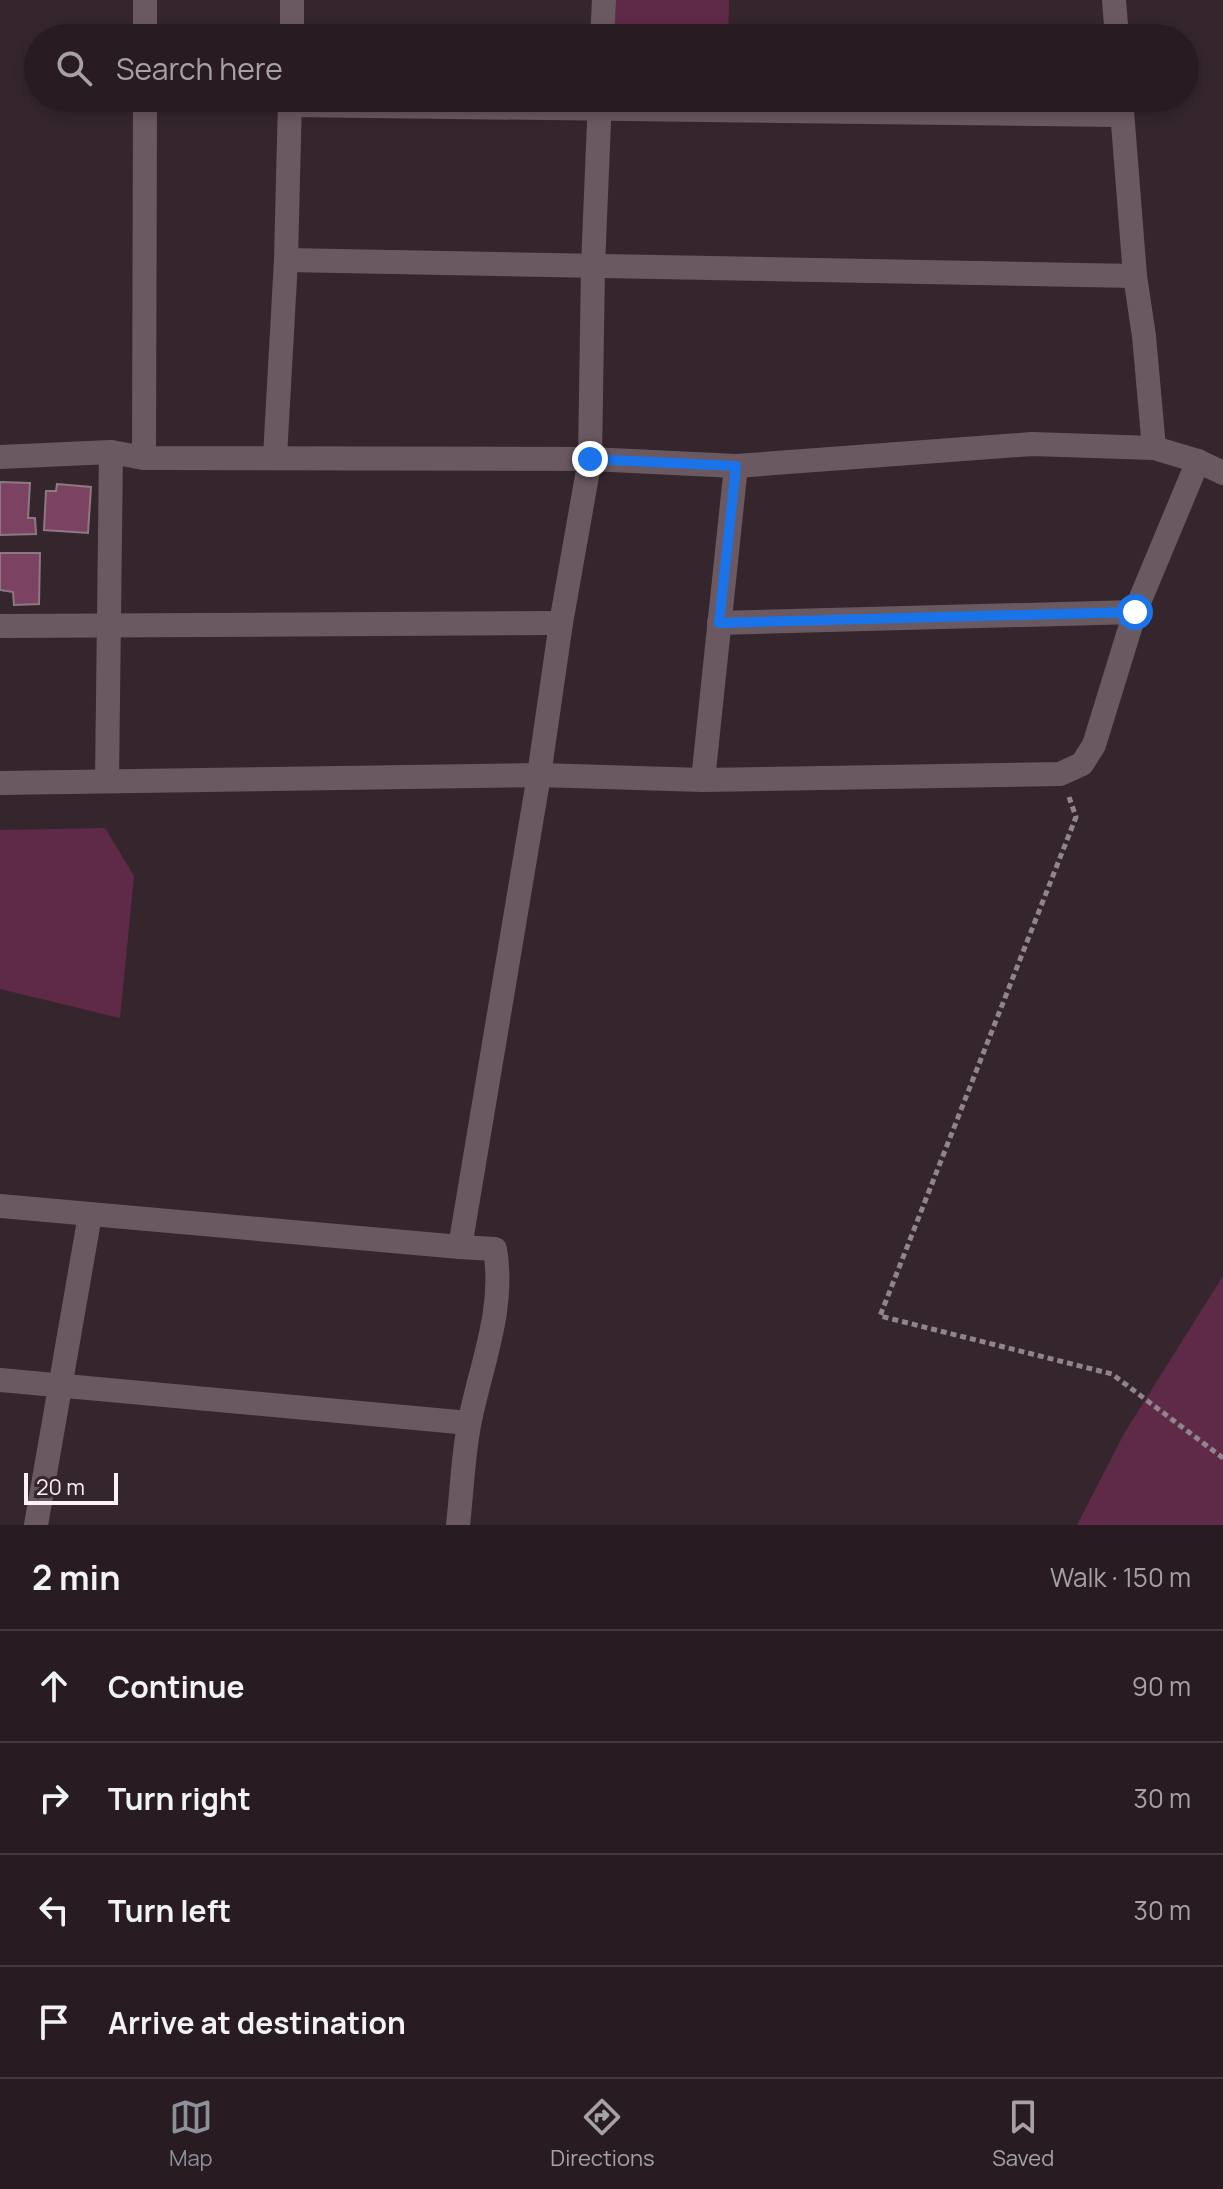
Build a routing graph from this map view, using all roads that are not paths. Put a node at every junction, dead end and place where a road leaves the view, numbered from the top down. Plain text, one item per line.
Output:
1 (145, 0) edge
2 (292, 0) edge
3 (604, 0) edge
4 (1114, 0) edge
5 (145, 24) edge
6 (292, 24) edge
7 (603, 24) edge
8 (1116, 24) edge
9 (145, 112) edge
10 (290, 112) edge
11 (600, 112) edge
12 (1122, 112) edge
13 (286, 260) junction
14 (593, 266) junction
15 (1135, 276) junction
16 (1154, 448) junction
17 (111, 452) junction
18 (0, 457) edge
19 (275, 457) junction
20 (144, 458) junction
21 (590, 459) junction
22 (1198, 461) junction
23 (736, 466) junction
24 (1223, 473) edge
25 (1135, 612) junction
26 (561, 623) junction
27 (719, 623) junction
28 (110, 624) junction
29 (0, 626) edge
30 (539, 775) junction
31 (703, 780) junction
32 (107, 781) junction
33 (0, 783) edge
34 (0, 1206) edge
35 (90, 1215) junction
36 (460, 1247) junction
37 (0, 1380) edge
38 (61, 1386) junction
39 (469, 1423) junction
40 (36, 1525) edge
41 (458, 1525) edge

1 - 5 street
2 - 6 street
3 - 7 street
4 - 8 street
9 - 20 street
10 - 13 street
11 - 14 street
12 - 15 street
13 - 14 street
13 - 19 street
14 - 15 street
14 - 21 street
15 - 16 street
16 - 22 street
16 - 23 street
17 - 18 street
17 - 20 street
17 - 28 street
19 - 20 street
19 - 21 street
21 - 23 street
21 - 26 street
22 - 24 street
22 - 25 street
23 - 27 street
25 - 27 street
25 - 31 street
26 - 28 street
26 - 30 street
27 - 31 street
28 - 29 street
28 - 32 street
30 - 31 street
30 - 32 street
30 - 36 street
32 - 33 street
34 - 35 street
35 - 36 street
35 - 38 street
36 - 39 street
37 - 38 street
38 - 39 street
38 - 40 street
39 - 41 street

